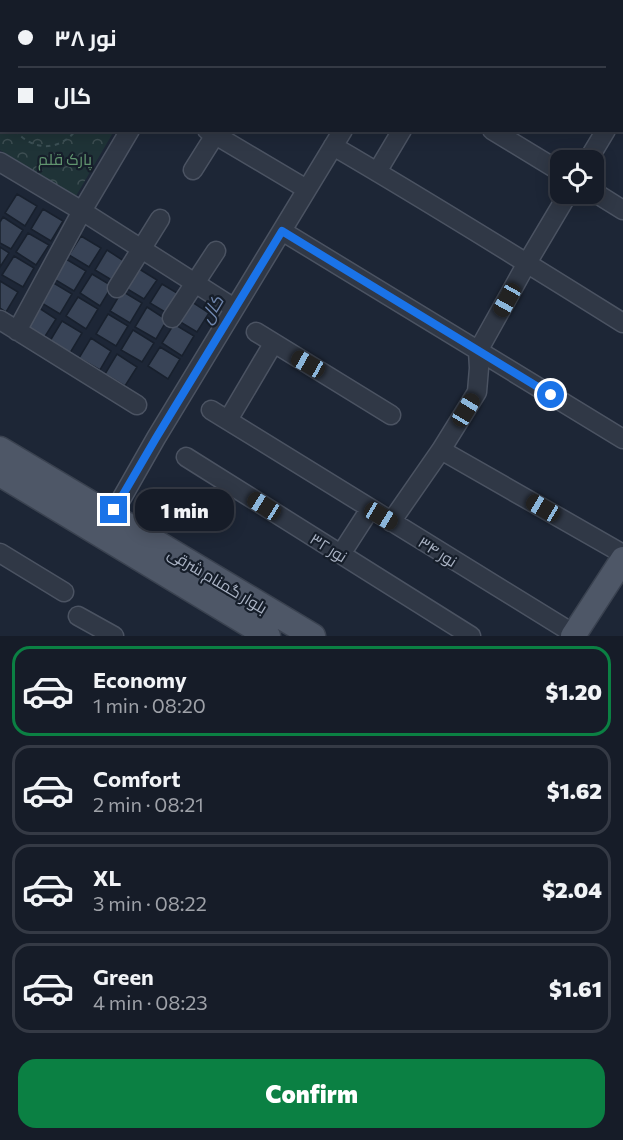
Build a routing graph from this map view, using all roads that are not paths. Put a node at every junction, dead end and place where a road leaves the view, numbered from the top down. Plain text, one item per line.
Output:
1 (129, 132) edge
2 (401, 132) edge
3 (495, 132) edge
4 (605, 132) edge
5 (211, 133) edge
6 (335, 139) edge
7 (594, 150) edge
8 (0, 162) edge
9 (550, 165) edge
10 (193, 170) dead end
11 (377, 172) junction
12 (303, 187) junction
13 (604, 198) edge
14 (562, 204) edge
15 (623, 210) edge
16 (82, 211) junction
17 (160, 219) dead end
18 (282, 231) junction
19 (141, 249) junction
20 (216, 251) dead end
21 (527, 263) junction
22 (195, 283) junction
23 (117, 288) dead end
24 (231, 306) junction
25 (172, 318) dead end
26 (0, 320) edge
27 (623, 323) edge
28 (18, 331) junction
29 (256, 332) dead end
30 (273, 344) junction
31 (478, 351) junction
32 (137, 405) dead end
33 (211, 410) dead end
34 (391, 415) dead end
35 (228, 420) junction
36 (623, 439) edge
37 (0, 449) edge
38 (441, 450) junction
39 (186, 458) dead end
40 (0, 474) edge
41 (370, 509) junction
42 (107, 515) junction
43 (391, 522) junction
44 (0, 553) edge
45 (341, 554) junction
46 (621, 563) edge
47 (64, 592) dead end
48 (78, 616) dead end
49 (574, 635) edge
50 (114, 636) edge
51 (268, 636) edge
52 (313, 636) edge
53 (471, 636) edge

1 - 16 street
2 - 11 street
3 - 9 street
4 - 7 street
5 - 10 street
5 - 12 street
6 - 11 street
6 - 12 street
6 - 18 street
8 - 16 street
11 - 21 street
12 - 24 street
13 - 15 street
14 - 21 street
16 - 19 street
16 - 28 street
17 - 19 street
18 - 31 street
18 - 42 street
19 - 22 street
19 - 23 street
20 - 22 street
21 - 27 street
21 - 31 street
22 - 24 street
22 - 25 street
24 - 42 street
26 - 28 street
28 - 32 street
29 - 30 street
30 - 34 street
30 - 35 street
31 - 36 street
31 - 38 street
33 - 35 street, نور ۳۴
35 - 41 street, نور ۳۴
37 - 42 main road, بلوار گمنام شرقی
38 - 43 street
38 - 46 street
39 - 45 street, نور ۳۲
40 - 42 main road, بلوار گمنام شرقی
41 - 43 street, نور ۳۴
41 - 45 street
42 - 51 main road, بلوار گمنام شرقی
42 - 52 main road, بلوار گمنام شرقی
43 - 49 street, نور ۳۴
44 - 47 street
45 - 53 street, نور ۳۲
46 - 49 main road
48 - 50 street

